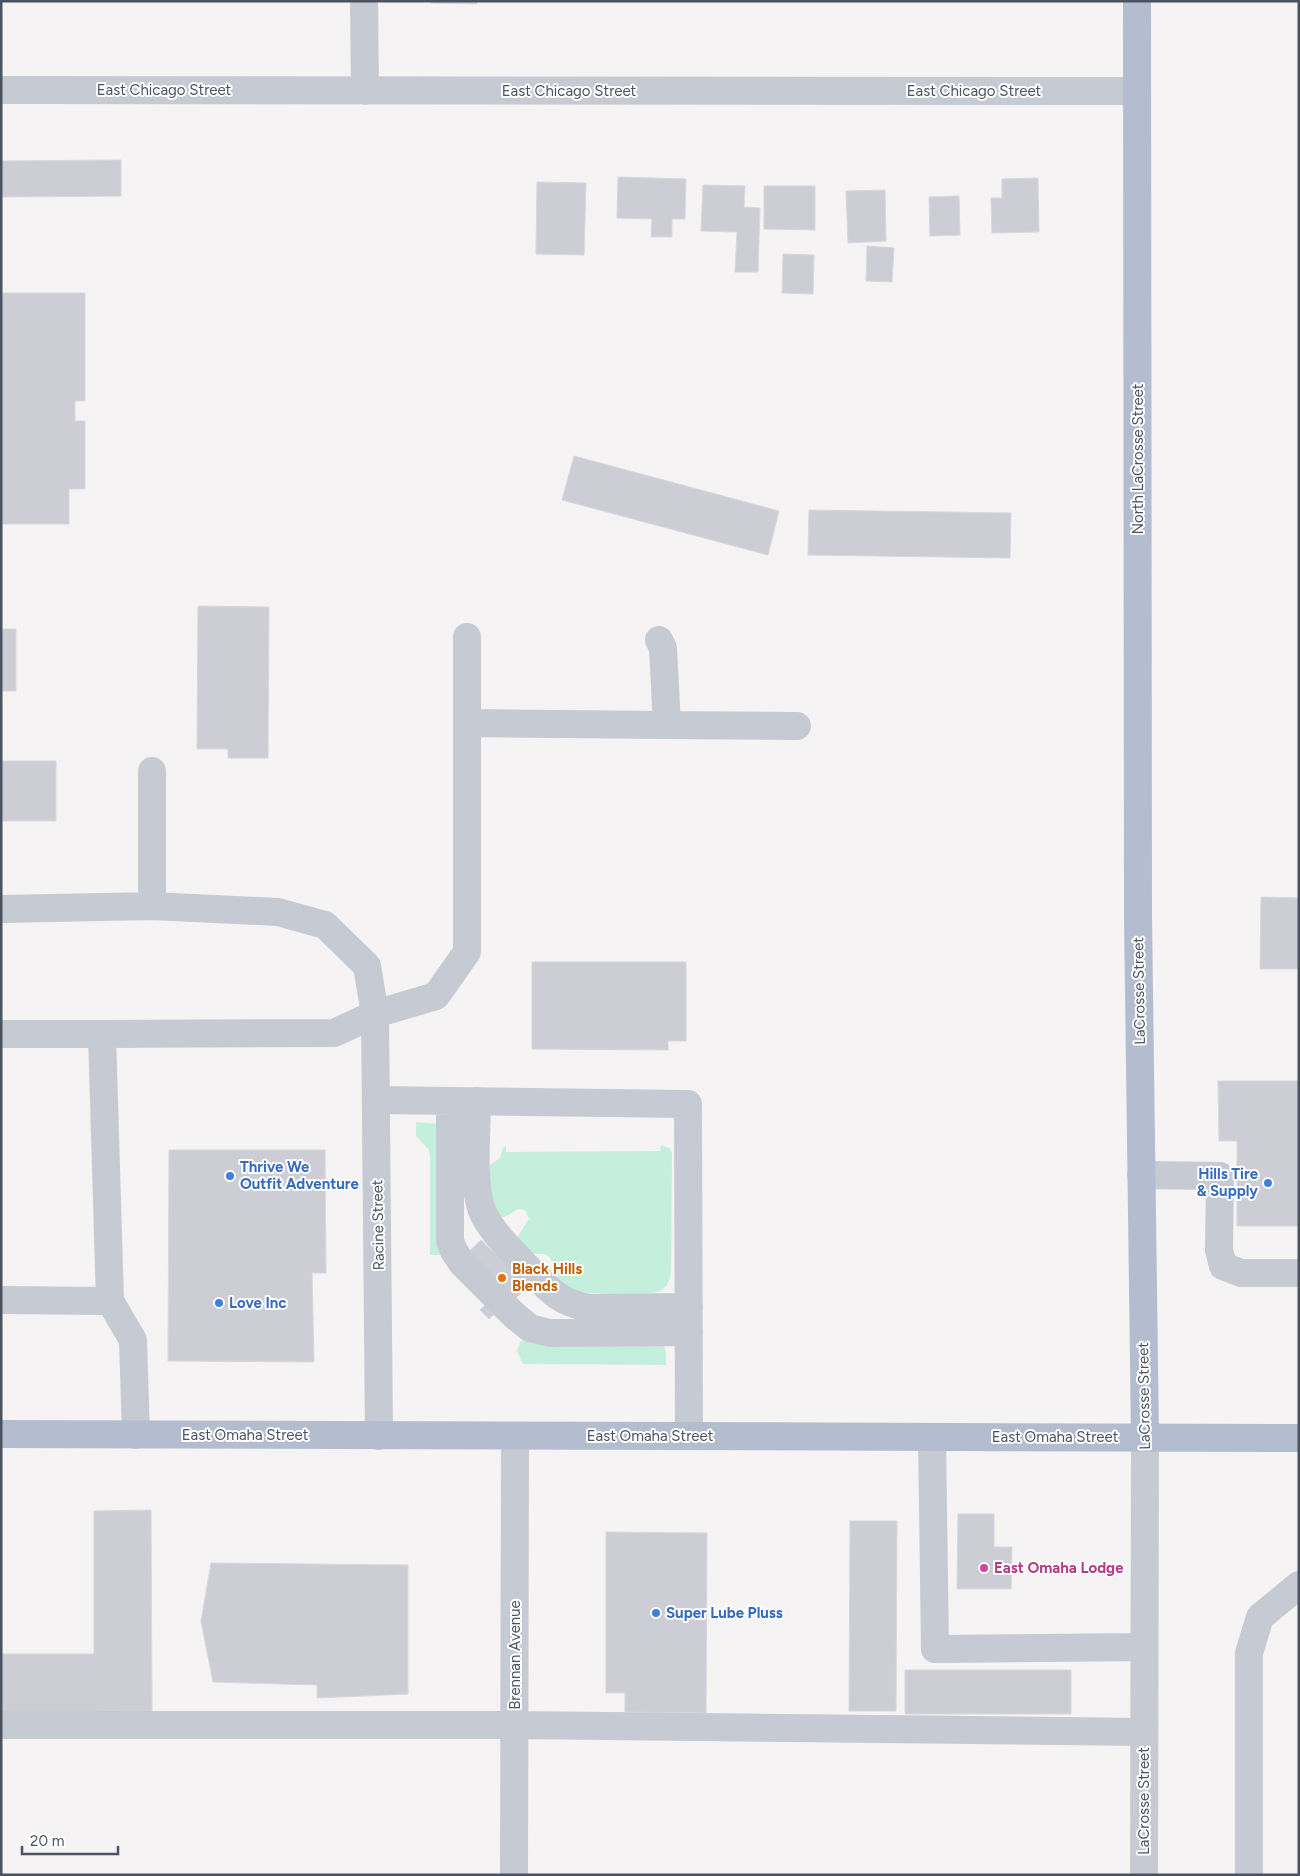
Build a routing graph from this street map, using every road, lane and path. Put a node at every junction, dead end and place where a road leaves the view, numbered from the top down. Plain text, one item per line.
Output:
1 (364, 1) edge
2 (1137, 1) edge
3 (1, 90) edge
4 (365, 91) junction
5 (1137, 91) junction
6 (467, 637) dead end
7 (659, 640) dead end
8 (467, 723) junction
9 (667, 725) junction
10 (797, 726) dead end
11 (152, 772) dead end
12 (152, 906) junction
13 (1, 909) edge
14 (1138, 917) joint
15 (375, 1014) junction
16 (1, 1034) edge
17 (102, 1034) junction
18 (376, 1100) junction
19 (450, 1101) junction
20 (477, 1101) junction
21 (1141, 1175) junction
22 (1299, 1273) edge
23 (1, 1300) edge
24 (110, 1301) junction
25 (689, 1319) junction
26 (1, 1434) edge
27 (136, 1435) junction
28 (380, 1436) junction
29 (515, 1436) junction
30 (689, 1436) junction
31 (932, 1437) junction
32 (1145, 1437) junction
33 (1299, 1438) edge
34 (1299, 1585) edge
35 (1144, 1647) junction
36 (1, 1726) edge
37 (515, 1726) junction
38 (1144, 1732) junction
39 (514, 1875) edge
40 (1144, 1875) edge
41 (1249, 1875) edge

1 - 4 street
2 - 5 main road, North LaCrosse Street
3 - 4 street, East Chicago Street
4 - 5 street, East Chicago Street
5 - 14 main road, North LaCrosse Street
6 - 8 street
7 - 9 street
8 - 9 street
8 - 15 street
9 - 10 street
11 - 12 street
12 - 13 street, Racine Street
12 - 15 street, Racine Street
14 - 21 main road, LaCrosse Street
15 - 17 street
15 - 18 street, Racine Street
16 - 17 street
17 - 24 street
18 - 19 street
18 - 28 street, Racine Street
19 - 20 street
19 - 25 street
20 - 25 street
20 - 25 street
21 - 22 street
21 - 32 main road, LaCrosse Street
23 - 24 street
24 - 27 street
25 - 30 street
26 - 27 main road, East Omaha Street
27 - 28 main road, East Omaha Street
28 - 29 main road, East Omaha Street
29 - 30 main road, East Omaha Street
29 - 37 street, Brennan Avenue
30 - 31 main road, East Omaha Street
31 - 32 main road, East Omaha Street
31 - 35 street
32 - 33 main road, East Omaha Street
32 - 35 street, LaCrosse Street
34 - 41 street
35 - 38 street, LaCrosse Street
36 - 37 street
37 - 38 street
37 - 39 street, Brennan Avenue
38 - 40 street, LaCrosse Street

